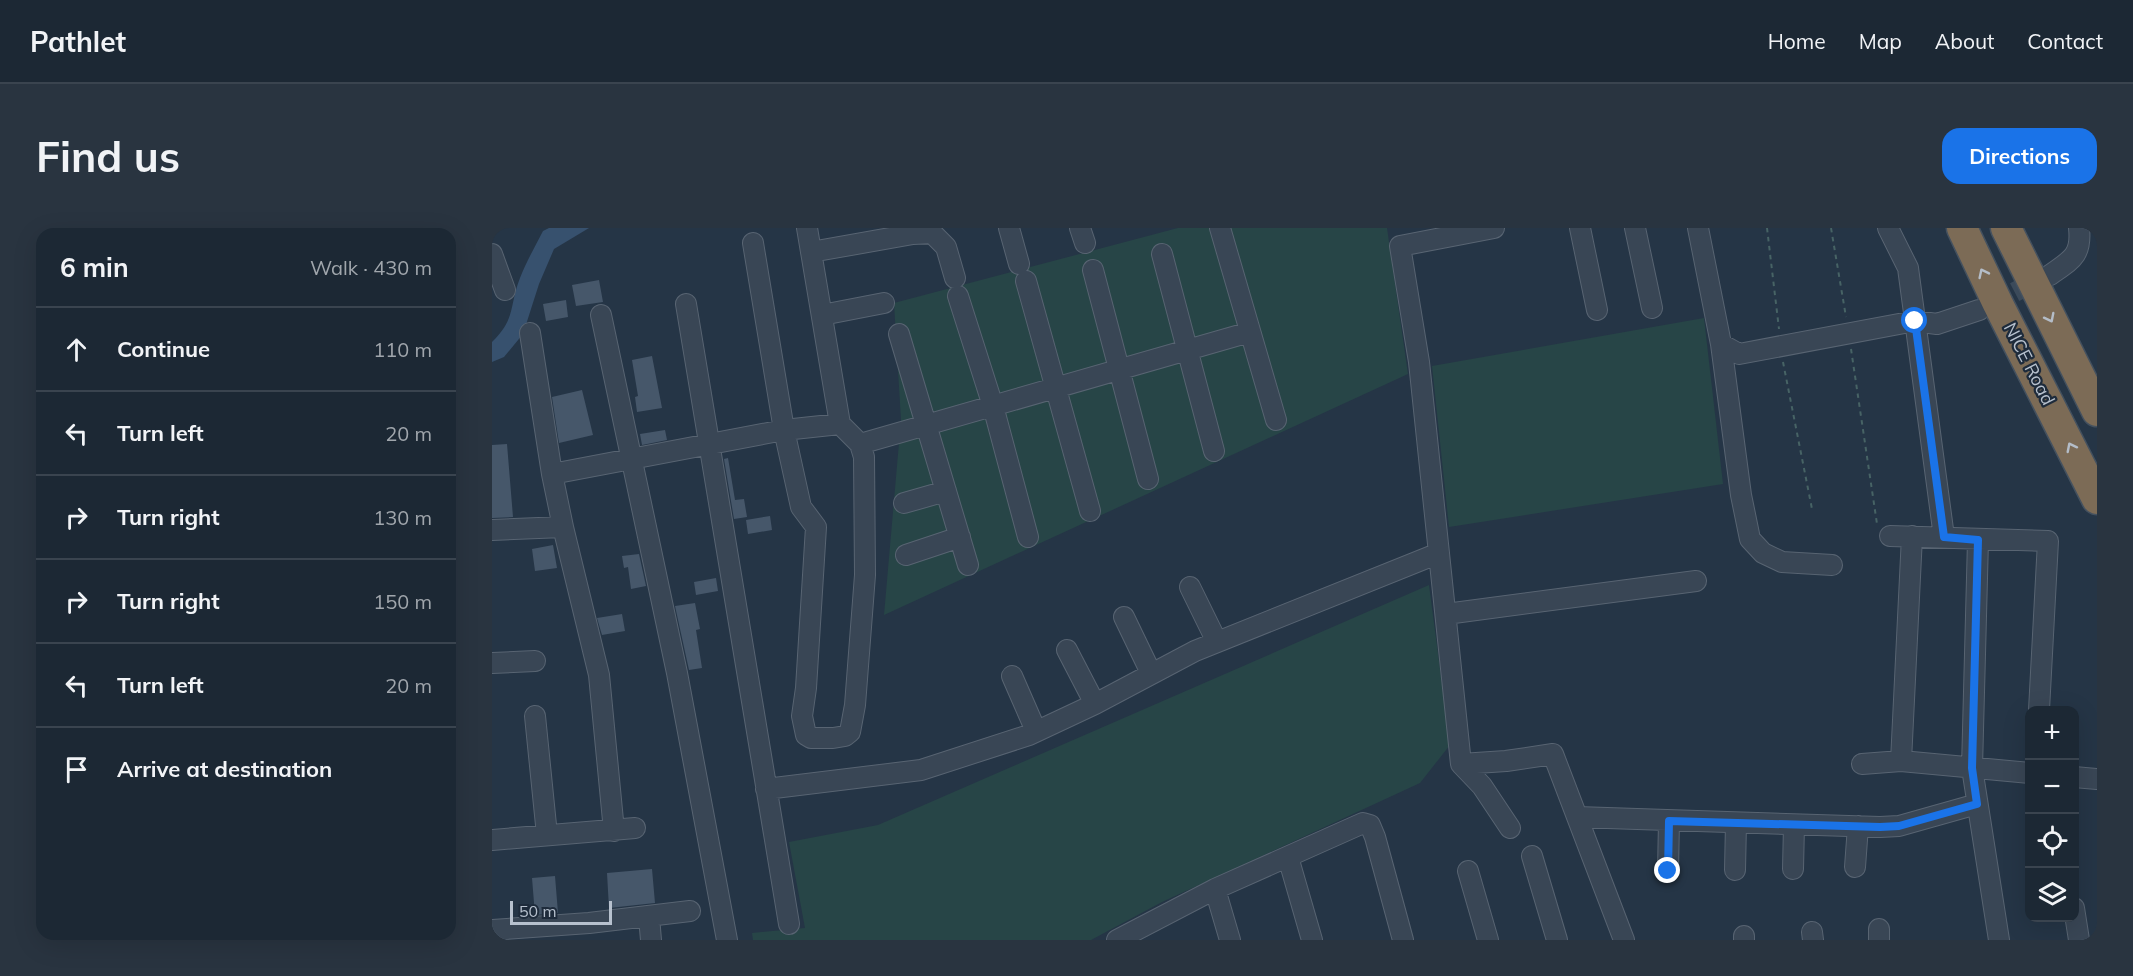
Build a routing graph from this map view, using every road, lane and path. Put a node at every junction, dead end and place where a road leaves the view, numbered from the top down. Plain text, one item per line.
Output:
1 (807, 228) edge
2 (1009, 228) edge
3 (1220, 228) edge
4 (1494, 228) edge
5 (1580, 228) edge
6 (1635, 228) edge
7 (1698, 228) edge
8 (1767, 228) edge
9 (1831, 228) edge
10 (1888, 228) edge
11 (1962, 228) edge
12 (2006, 228) edge
13 (2079, 228) edge
14 (1399, 237) edge
15 (753, 243) dead end
16 (811, 252) junction
17 (492, 254) edge
18 (1162, 254) dead end
19 (1093, 270) dead end
20 (2050, 274) tunnel mouth
21 (506, 290) dead end
22 (884, 303) dead end
23 (686, 304) dead end
24 (1652, 308) dead end
25 (1597, 310) dead end
26 (1979, 310) tunnel mouth
27 (601, 315) dead end
28 (822, 315) junction
29 (1915, 321) junction
30 (1250, 332) junction
31 (530, 333) dead end
32 (1849, 333) junction
33 (899, 334) dead end
34 (1721, 344) junction
35 (1781, 347) junction
36 (1188, 350) junction
37 (1119, 368) junction
38 (1055, 388) junction
39 (993, 406) junction
40 (2097, 411) edge
41 (1276, 420) dead end
42 (840, 424) junction
43 (926, 426) junction
44 (784, 430) junction
45 (709, 444) junction
46 (860, 444) junction
47 (1214, 451) dead end
48 (631, 458) junction
49 (552, 474) junction
50 (1148, 479) dead end
51 (946, 491) junction
52 (2097, 499) edge
53 (904, 503) dead end
54 (1812, 509) dead end
55 (1090, 511) dead end
56 (563, 527) junction
57 (492, 530) edge
58 (1884, 532) joint
59 (1912, 536) junction
60 (960, 537) junction
61 (1029, 537) dead end
62 (1944, 537) junction
63 (1978, 540) junction
64 (1439, 553) junction
65 (906, 555) dead end
66 (968, 565) dead end
67 (1832, 565) dead end
68 (1696, 580) dead end
69 (1190, 588) dead end
70 (1446, 615) junction
71 (1124, 617) dead end
72 (1217, 642) junction
73 (1067, 650) dead end
74 (535, 661) dead end
75 (492, 663) edge
76 (1152, 673) junction
77 (1012, 676) dead end
78 (1095, 704) junction
79 (2039, 706) edge
80 (535, 716) dead end
81 (1036, 731) junction
82 (1901, 761) junction
83 (1461, 764) junction
84 (1862, 764) dead end
85 (1972, 768) junction
86 (2025, 773) edge
87 (2079, 777) edge
88 (2097, 779) edge
89 (766, 789) junction
90 (1977, 804) junction
91 (1577, 818) junction
92 (1669, 821) junction
93 (1736, 823) junction
94 (1794, 825) junction
95 (1858, 826) junction
96 (635, 828) dead end
97 (1510, 828) dead end
98 (614, 831) junction
99 (547, 835) junction
100 (492, 840) edge
101 (1532, 856) dead end
102 (1288, 857) junction
103 (1855, 867) dead end
104 (1793, 868) dead end
105 (1735, 870) dead end
106 (1668, 871) dead end
107 (1467, 872) dead end
108 (1215, 889) junction
109 (690, 911) dead end
110 (649, 917) junction
111 (2076, 922) edge
112 (789, 924) dead end
113 (492, 930) edge
114 (571, 932) edge
115 (1126, 938) edge
116 (651, 940) edge
117 (727, 940) edge
118 (1230, 940) edge
119 (1312, 940) edge
120 (1402, 940) edge
121 (1488, 940) edge
122 (1557, 940) edge
123 (1624, 940) edge
124 (1999, 940) edge
125 (2079, 940) edge

1 - 16 street
2 - 38 street
3 - 30 street
4 - 14 street
5 - 25 street
6 - 24 street
7 - 34 street
8 - 35 path
9 - 32 path
10 - 29 street
52 -> 11 highway, NICE Road
12 -> 40 highway
13 - 20 street
14 - 64 street
15 - 44 street
16 - 28 street
16 - 39 street
17 - 21 street
18 - 36 street
19 - 37 street
22 - 28 street
23 - 45 street
26 - 29 street
27 - 48 street
28 - 42 street
29 - 32 street
29 - 62 street
30 - 36 street
30 - 41 street
31 - 49 street
32 - 35 street
32 - 58 path
33 - 43 street
34 - 35 street
34 - 67 street
35 - 54 path
36 - 37 street
36 - 47 street
37 - 38 street
37 - 50 street
38 - 39 street
38 - 55 street
39 - 43 street
39 - 61 street
42 - 44 street
42 - 46 street
43 - 46 street
43 - 51 street
44 - 45 street
44 - 46 street
45 - 48 street
45 - 89 street
48 - 49 street
48 - 117 street
49 - 56 street
51 - 53 street
51 - 60 street
56 - 57 street
56 - 98 street
58 - 59 street
59 - 62 street
59 - 82 street
60 - 65 street
60 - 66 street
62 - 63 street
63 - 79 street
63 - 85 street
64 - 70 street
64 - 72 street
68 - 70 street
69 - 72 street
70 - 83 street
71 - 76 street
72 - 76 street
73 - 78 street
74 - 75 street
76 - 78 street
77 - 81 street
78 - 81 street
80 - 99 street
81 - 89 street
82 - 84 street
82 - 85 street
83 - 91 street
83 - 97 street
85 - 86 street
85 - 90 street
87 - 88 street
89 - 112 street
90 - 95 street
90 - 124 street
91 - 92 street
91 - 123 street
92 - 93 street
92 - 106 street
93 - 94 street
93 - 105 street
94 - 95 street
94 - 104 street
95 - 103 street
96 - 98 street
98 - 99 street
99 - 100 street
101 - 122 street
102 - 108 street
102 - 119 street
102 - 120 street
107 - 121 street
108 - 115 street
108 - 118 street
109 - 110 street
110 - 114 street
110 - 116 street
111 - 125 street
113 - 114 street

